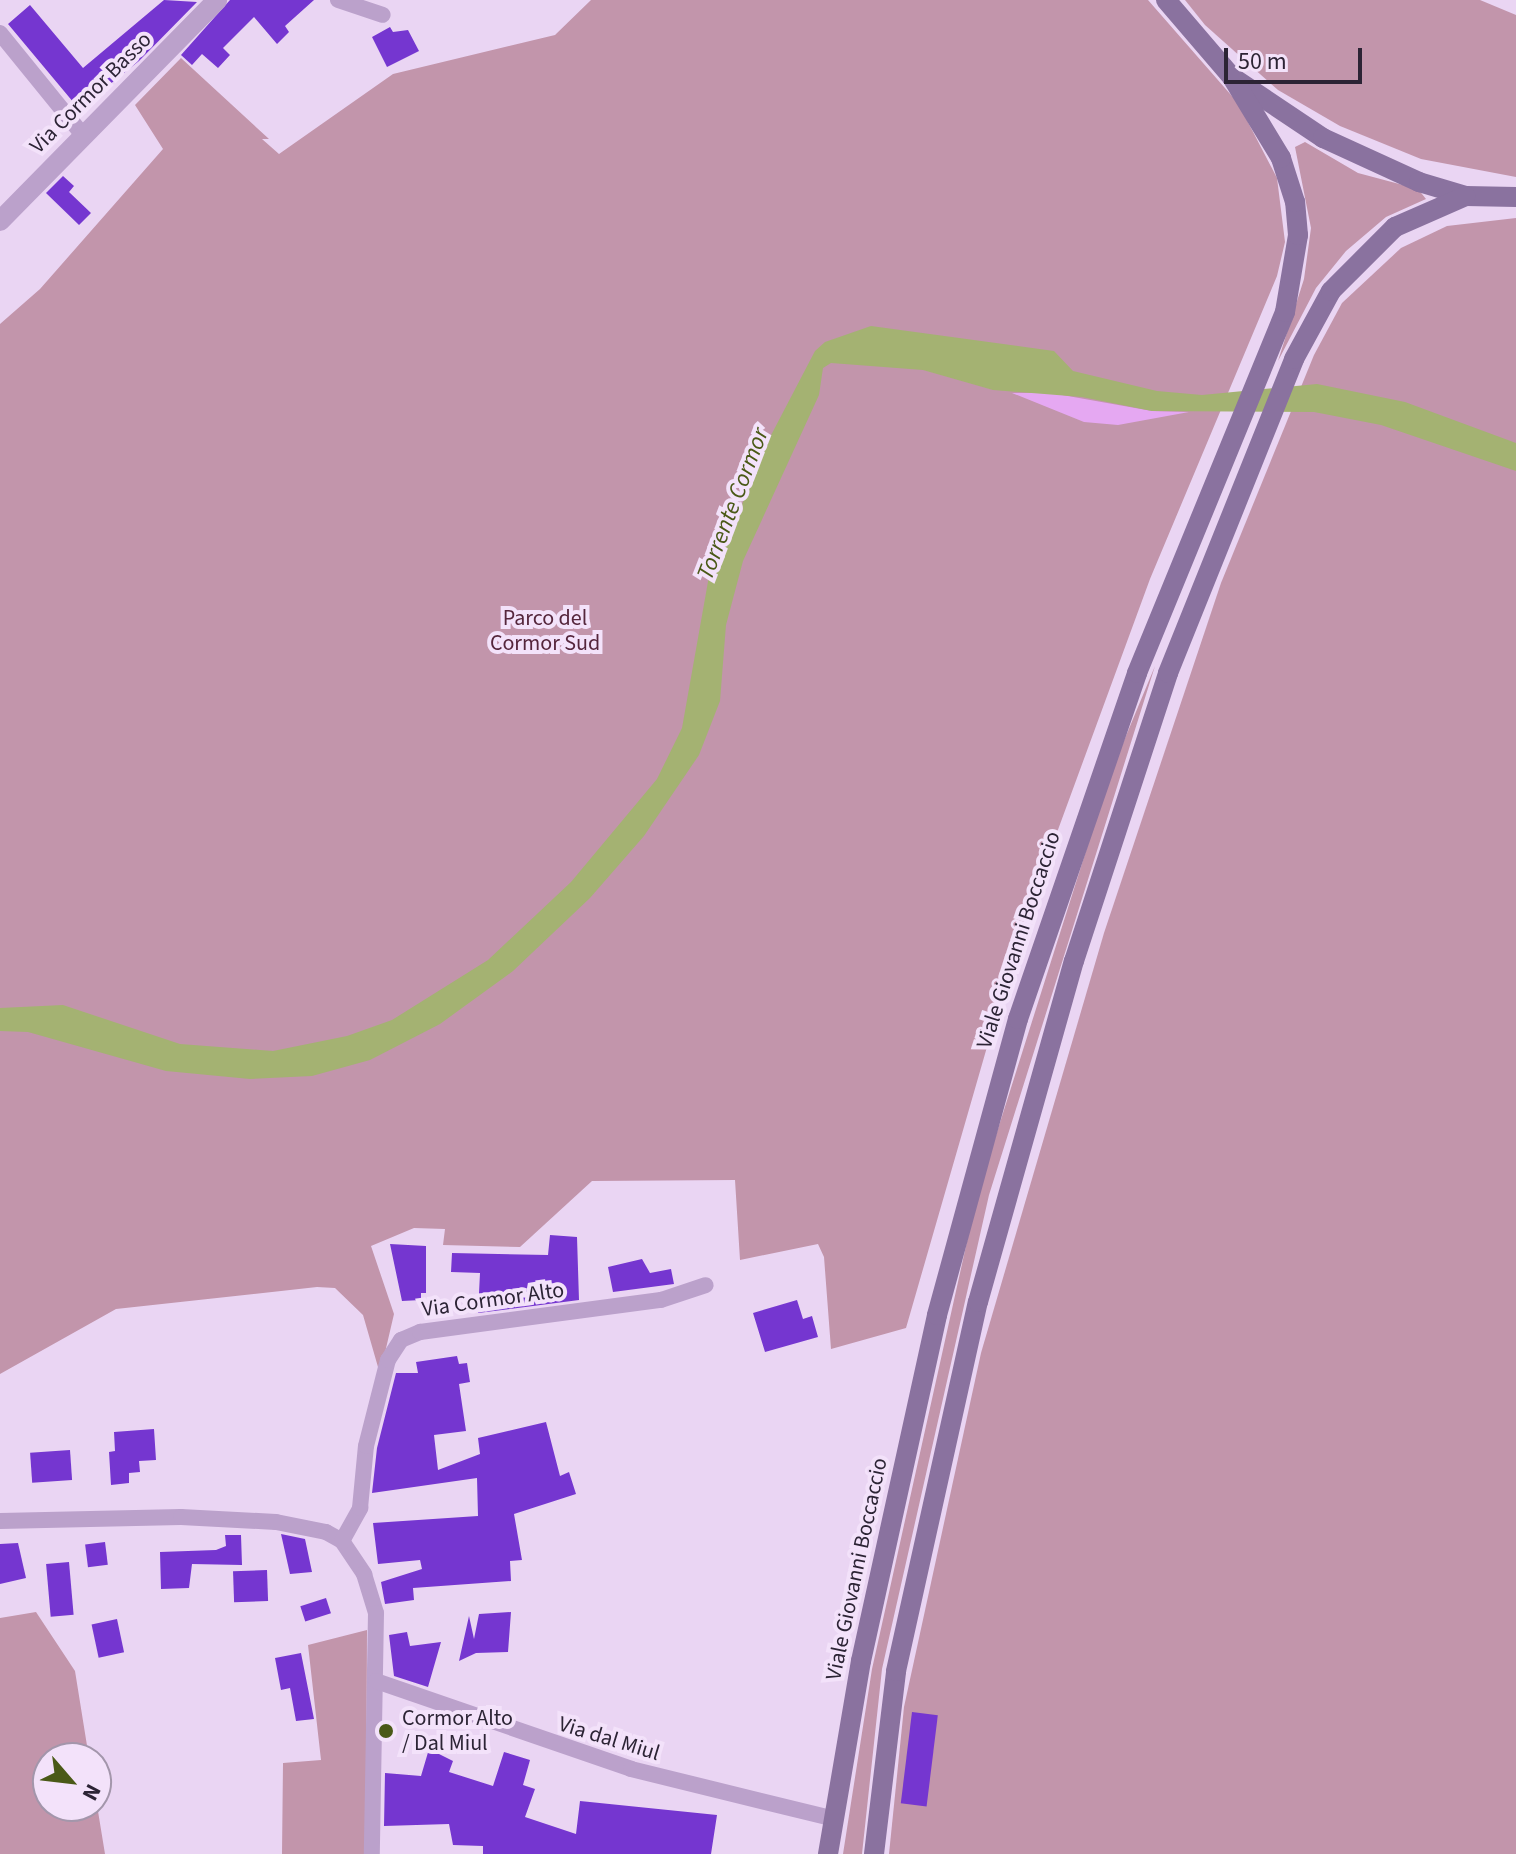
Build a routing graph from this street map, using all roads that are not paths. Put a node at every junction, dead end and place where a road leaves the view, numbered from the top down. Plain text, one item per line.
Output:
1 (217, 0) edge
2 (338, 0) edge
3 (1166, 0) edge
4 (383, 15) dead end
5 (0, 33) edge
6 (1232, 77) junction
7 (83, 135) junction
8 (1466, 196) junction
9 (1516, 197) edge
10 (0, 221) edge
11 (706, 1285) dead end
12 (0, 1521) edge
13 (342, 1541) junction
14 (376, 1681) junction
15 (834, 1819) junction
16 (372, 1854) edge
17 (828, 1854) edge
18 (874, 1854) edge

1 - 7 street, Via Cormor Basso
2 - 4 street
3 - 6 main road
5 - 7 street
6 - 8 main road
6 - 15 main road, Viale Giovanni Boccaccio
7 - 10 street, Via Cormor Basso
8 - 9 main road
8 - 18 main road
11 - 13 street, Via Cormor Alto
12 - 13 street
13 - 14 street
14 - 15 street, Via dal Miul
14 - 16 street
15 - 17 main road, Viale Giovanni Boccaccio

